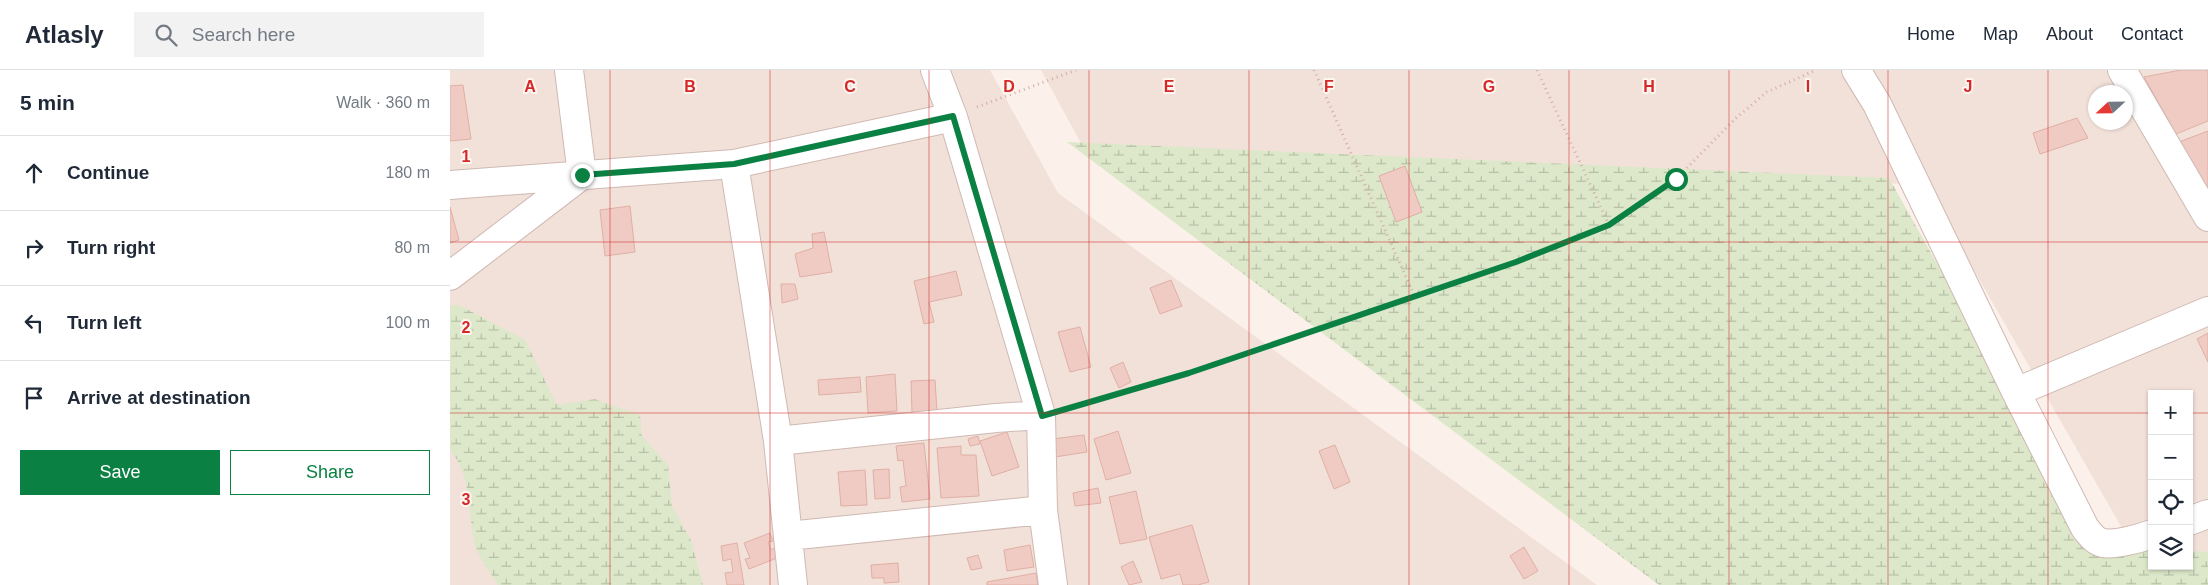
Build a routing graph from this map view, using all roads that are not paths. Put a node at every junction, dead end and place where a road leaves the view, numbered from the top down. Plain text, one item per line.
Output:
1 (569, 70) edge
2 (935, 70) edge
3 (1856, 70) edge
4 (2122, 70) edge
5 (953, 116) junction
6 (734, 164) junction
7 (582, 175) junction
8 (450, 185) edge
9 (2208, 217) edge
10 (450, 276) edge
11 (2208, 311) edge
12 (2016, 392) junction
13 (1042, 416) junction
14 (778, 441) junction
15 (1044, 510) junction
16 (2208, 514) edge
17 (2193, 520) edge
18 (2148, 535) edge
19 (788, 536) junction
20 (792, 585) edge
21 (1053, 585) edge

1 - 7 street
2 - 5 street
3 - 12 street
4 - 9 street
5 - 6 street
5 - 13 street
6 - 7 street
6 - 14 street
7 - 8 street
7 - 10 street
11 - 12 street
12 - 18 street
13 - 14 street
13 - 15 street
14 - 19 street
15 - 19 street
15 - 21 street
16 - 17 street
19 - 20 street

